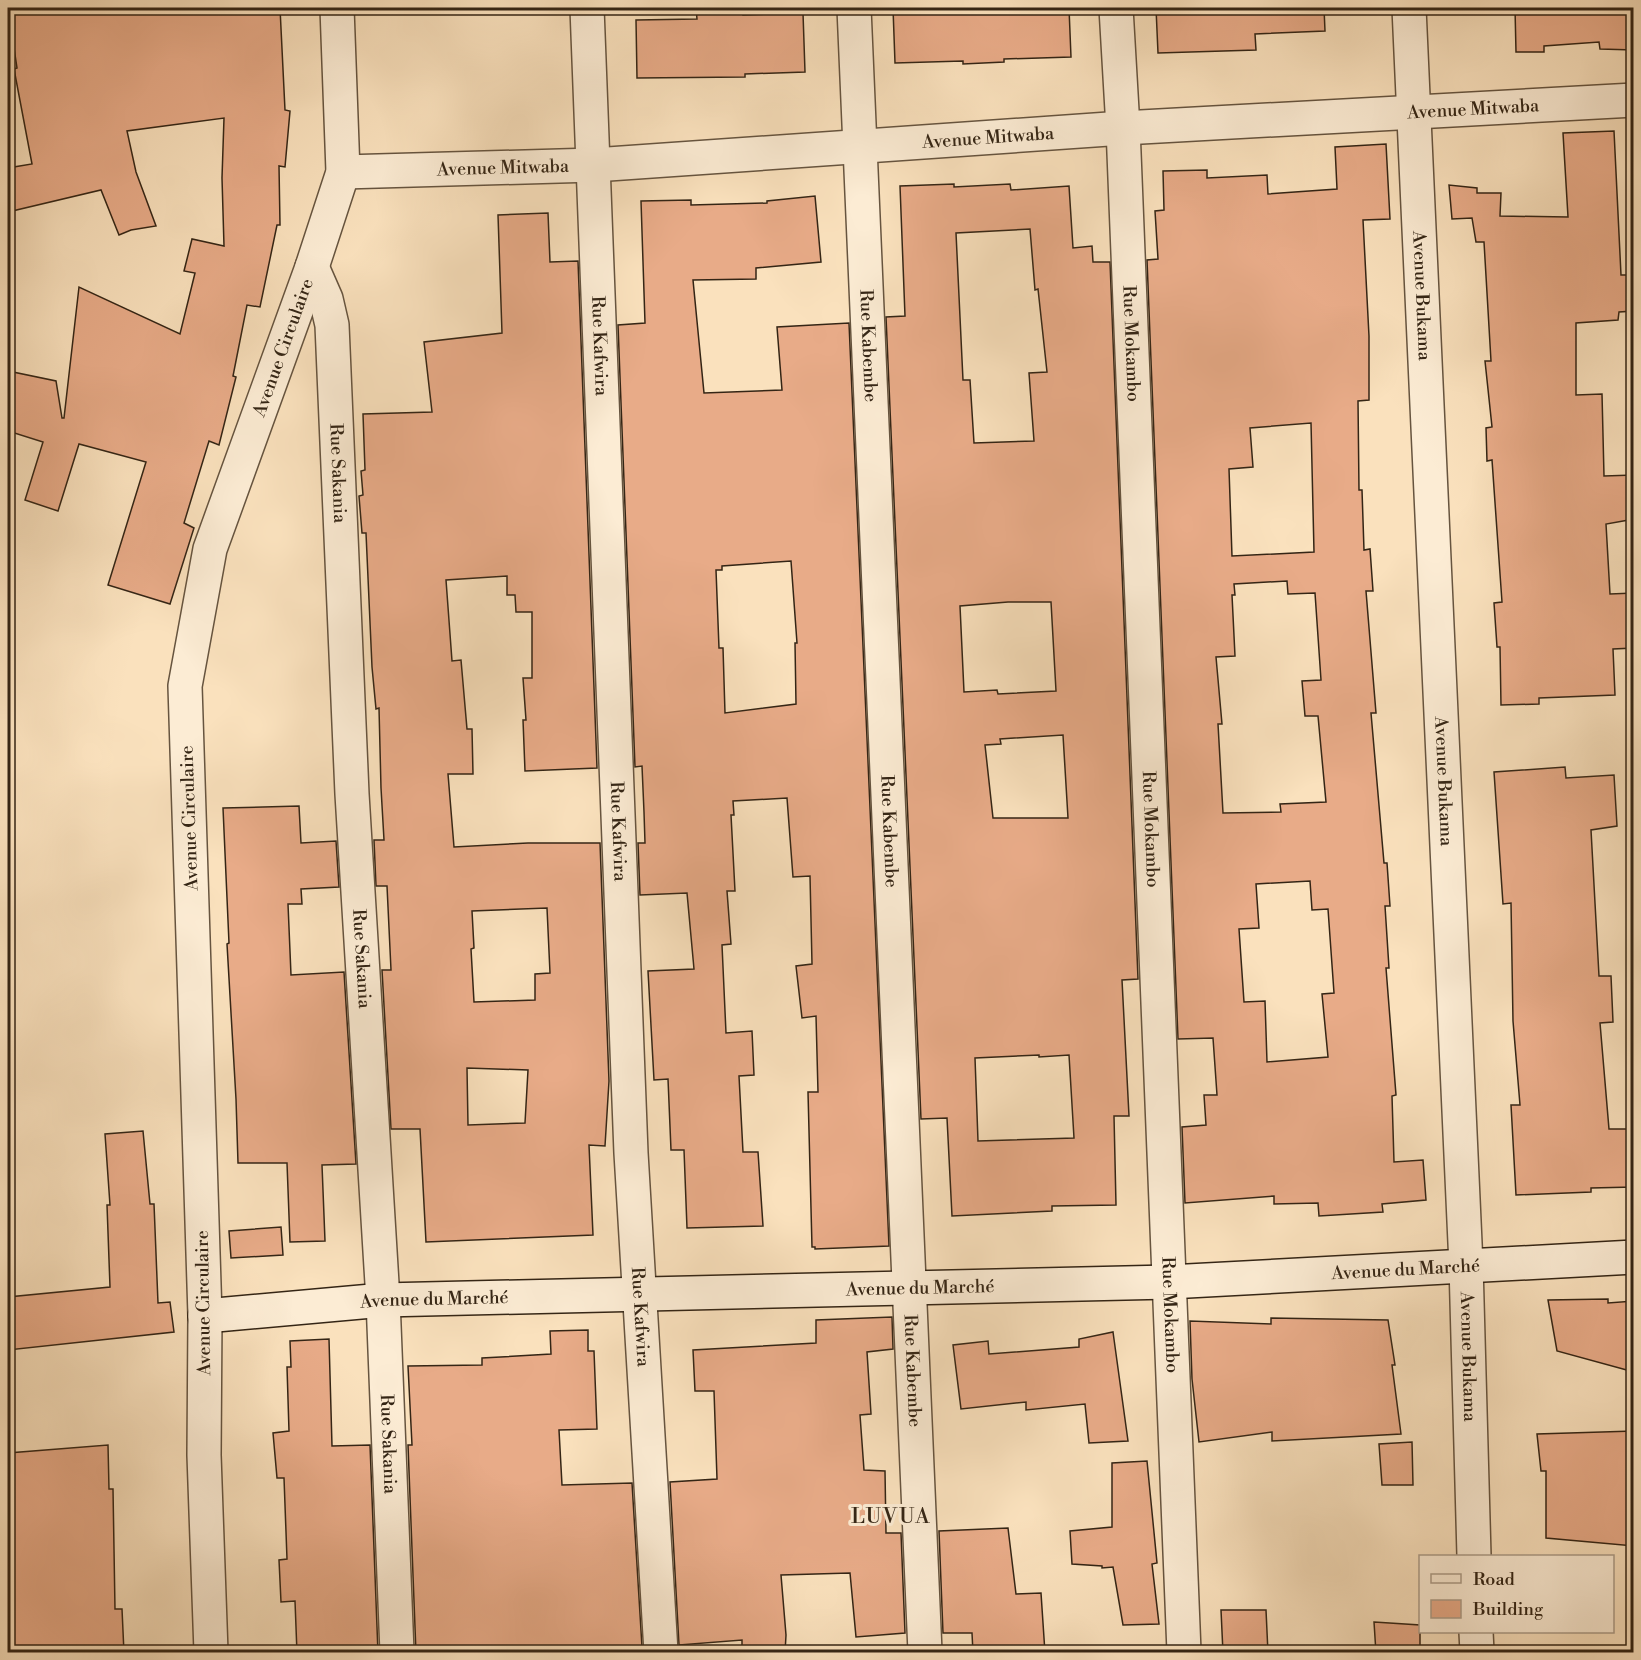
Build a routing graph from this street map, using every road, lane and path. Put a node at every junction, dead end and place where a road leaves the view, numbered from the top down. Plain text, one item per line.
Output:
1 (337, 8) edge
2 (587, 8) edge
3 (854, 8) edge
4 (1116, 8) edge
5 (1409, 8) edge
6 (1634, 100) edge
7 (1413, 112) junction
8 (1123, 128) junction
9 (860, 146) junction
10 (594, 165) junction
11 (342, 172) junction
12 (312, 267) junction
13 (1634, 1257) edge
14 (1466, 1265) junction
15 (1169, 1282) junction
16 (909, 1288) junction
17 (639, 1295) junction
18 (383, 1300) junction
19 (205, 1316) junction
20 (1474, 1555) edge
21 (1476, 1633) edge
22 (211, 1653) edge
23 (397, 1653) edge
24 (661, 1653) edge
25 (925, 1653) edge
26 (1184, 1653) edge
27 (1477, 1653) edge

1 - 11 street, Avenue Circulaire
2 - 10 street, Rue Kafwira
3 - 9 street, Rue Kabembe
4 - 8 street, Rue Mokambo
5 - 7 street, Avenue Bukama
6 - 7 street, Avenue Mitwaba
7 - 8 street, Avenue Mitwaba
7 - 14 street, Avenue Bukama
8 - 9 street, Avenue Mitwaba
8 - 15 street, Rue Mokambo
9 - 10 street, Avenue Mitwaba
9 - 16 street, Rue Kabembe
10 - 11 street, Avenue Mitwaba
10 - 17 street, Rue Kafwira
11 - 12 street, Avenue Circulaire
12 - 18 street, Rue Sakania
12 - 19 street, Avenue Circulaire
13 - 14 street, Avenue du Marché
14 - 15 street, Avenue du Marché
14 - 20 street, Avenue Bukama
15 - 16 street, Avenue du Marché
15 - 26 street, Rue Mokambo
16 - 17 street, Avenue du Marché
16 - 25 street, Rue Kabembe
17 - 18 street, Avenue du Marché
17 - 24 street, Rue Kafwira
18 - 19 street, Avenue du Marché
18 - 23 street, Rue Sakania
19 - 22 street, Avenue Circulaire
21 - 27 street

